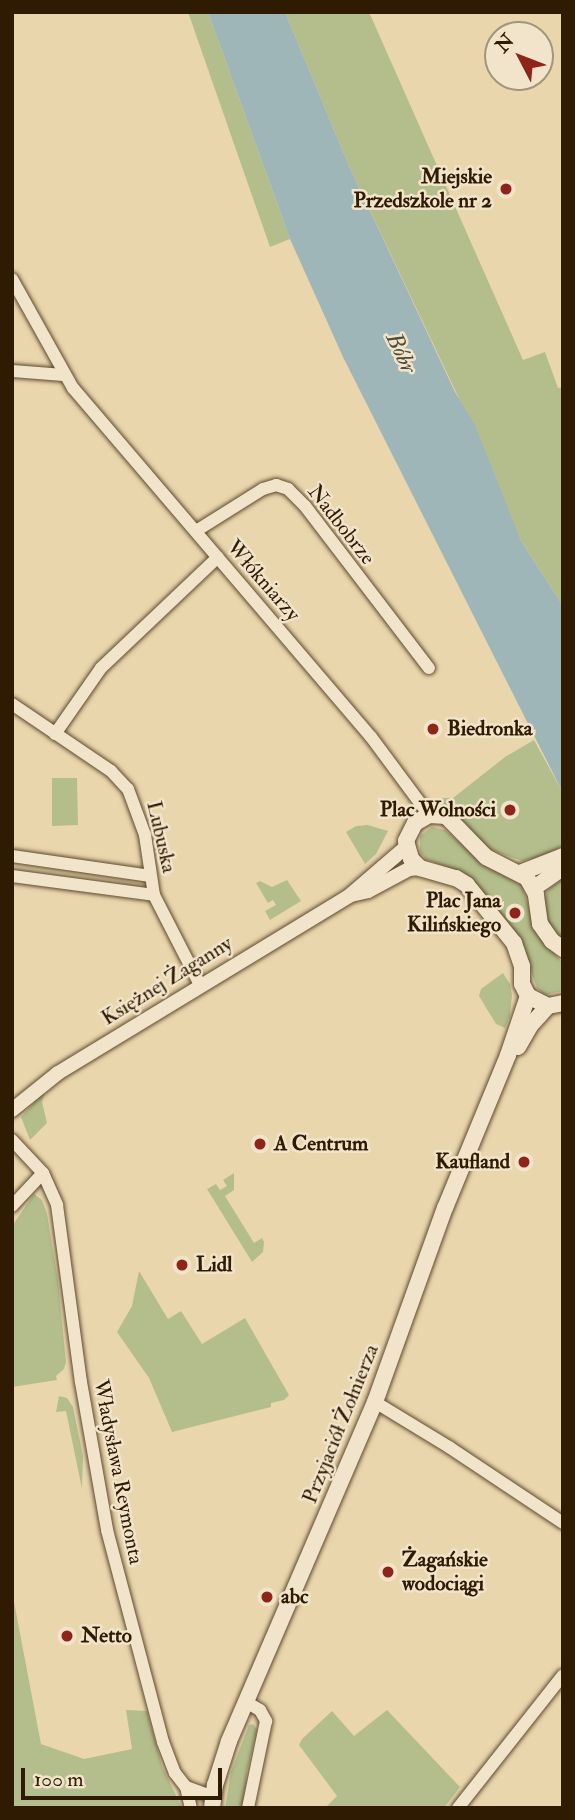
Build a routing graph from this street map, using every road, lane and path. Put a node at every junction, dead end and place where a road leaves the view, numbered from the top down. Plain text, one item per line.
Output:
1 (12, 279) edge
2 (12, 371) edge
3 (64, 375) junction
4 (196, 531) junction
5 (218, 557) junction
6 (429, 668) dead end
7 (12, 704) edge
8 (55, 734) junction
9 (429, 815) junction
10 (406, 847) junction
11 (12, 856) edge
12 (563, 856) edge
13 (420, 868) junction
14 (563, 868) edge
15 (520, 873) junction
16 (12, 876) edge
17 (151, 876) junction
18 (534, 888) junction
19 (154, 895) junction
20 (349, 896) junction
21 (563, 949) edge
22 (200, 985) junction
23 (528, 996) junction
24 (559, 1004) edge
25 (508, 1055) junction
26 (12, 1110) edge
27 (12, 1140) edge
28 (43, 1173) junction
29 (12, 1206) edge
30 (375, 1402) junction
31 (563, 1523) edge
32 (563, 1675) edge
33 (246, 1702) junction
34 (186, 1787) junction
35 (213, 1802) edge
36 (191, 1808) edge
37 (248, 1808) edge
38 (458, 1808) edge

1 - 3 street, Włókniarzy
2 - 3 street
3 - 4 street, Włókniarzy
4 - 5 street, Włókniarzy
4 - 6 street, Nadbobrze
5 - 8 street
5 - 9 street, Włókniarzy
7 - 8 street, Lubuska
8 - 17 street, Lubuska
9 - 10 main road
9 - 15 main road
10 - 13 main road
10 - 20 street, Księżnej Żaganny
11 - 17 street
12 - 15 main road
13 - 20 street, Księżnej Żaganny
13 - 23 main road
14 - 18 main road
15 - 18 main road
16 - 19 street
17 - 19 street, Lubuska
18 - 21 main road
19 - 22 street, Lubuska
20 - 22 street, Księżnej Żaganny
22 - 26 street, Księżnej Żaganny
23 - 24 main road
23 - 25 main road, Przyjaciół Żołnierza
24 - 25 main road, Przyjaciół Żołnierza
25 - 30 main road, Przyjaciół Żołnierza
27 - 28 street, Władysława Reymonta
28 - 29 street
28 - 34 street, Władysława Reymonta
30 - 31 street
30 - 33 main road, Przyjaciół Żołnierza
32 - 38 street
33 - 35 main road, Przyjaciół Żołnierza
33 - 37 street
34 - 35 street
34 - 36 street, Władysława Reymonta

